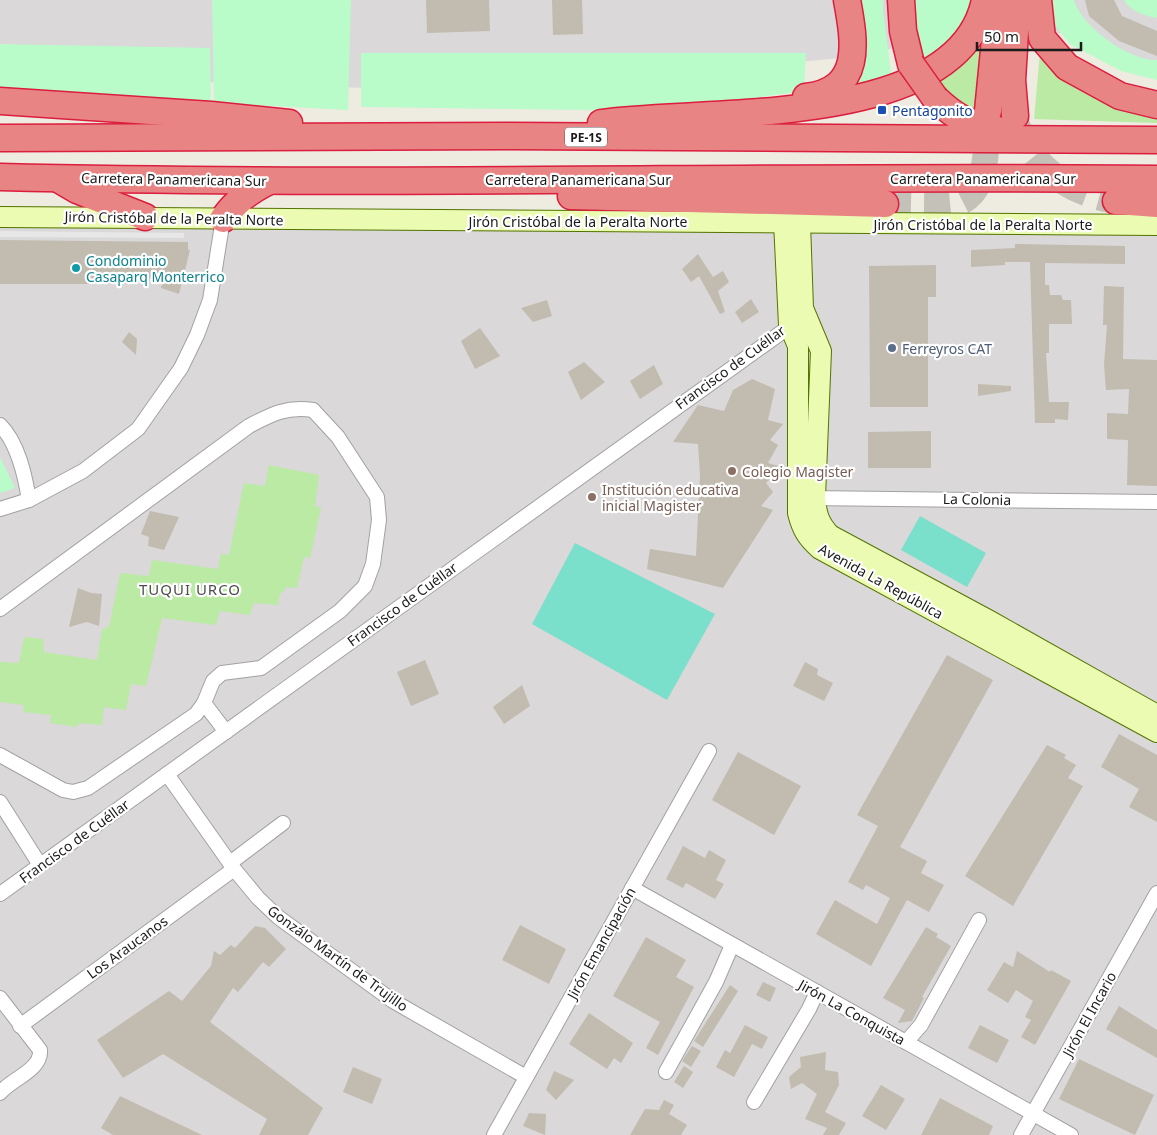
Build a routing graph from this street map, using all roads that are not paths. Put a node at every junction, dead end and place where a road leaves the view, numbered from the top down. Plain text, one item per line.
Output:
1 (847, 0) edge
2 (901, 0) edge
3 (985, 0) edge
4 (999, 0) edge
5 (1017, 0) edge
6 (1038, 0) edge
7 (0, 101) edge
8 (1157, 105) edge
9 (988, 111) tunnel mouth
10 (1015, 116) tunnel mouth
11 (624, 120) junction
12 (412, 136) junction
13 (508, 136) junction
14 (0, 138) edge
15 (1113, 140) junction
16 (1157, 140) edge
17 (0, 177) edge
18 (58, 178) junction
19 (1157, 179) edge
20 (496, 180) junction
21 (269, 181) junction
22 (1116, 201) tunnel mouth
23 (885, 204) tunnel mouth
24 (1157, 204) edge
25 (0, 216) edge
26 (146, 217) junction
27 (223, 219) junction
28 (792, 222) junction
29 (1157, 226) edge
30 (797, 321) junction
31 (0, 425) edge
32 (806, 498) junction
33 (29, 500) junction
34 (1157, 502) edge
35 (0, 509) edge
36 (0, 609) edge
37 (204, 703) junction
38 (1157, 715) edge
39 (226, 732) junction
40 (1157, 732) edge
41 (709, 751) dead end
42 (0, 755) edge
43 (167, 774) junction
44 (0, 802) edge
45 (283, 823) dead end
46 (40, 865) junction
47 (232, 866) junction
48 (632, 888) junction
49 (1157, 893) edge
50 (0, 894) edge
51 (979, 920) dead end
52 (732, 944) junction
53 (817, 992) junction
54 (0, 998) edge
55 (20, 1026) junction
56 (906, 1042) junction
57 (666, 1072) dead end
58 (526, 1077) junction
59 (0, 1093) edge
60 (754, 1102) dead end
61 (1032, 1113) junction
62 (494, 1135) edge
63 (1021, 1135) edge
64 (1071, 1135) edge

1 - 11 highway
2 - 15 highway, bridge
3 - 11 highway
4 - 9 highway
5 - 10 highway
6 - 8 highway
7 - 12 highway
11 - 13 highway
12 - 13 highway, PE-1S
12 - 14 highway, PE-1S
13 - 15 highway, PE-1S
15 - 16 highway, PE-1S
17 - 18 highway, Carretera Panamericana Sur
18 - 21 highway, Carretera Panamericana Sur
18 - 26 highway
19 - 20 highway, Carretera Panamericana Sur
20 - 21 highway, Carretera Panamericana Sur
20 - 23 highway
21 - 27 highway
22 - 24 highway
25 - 26 street, Jirón Cristóbal de la Peralta Norte
26 - 27 street, Jirón Cristóbal de la Peralta Norte
27 - 28 street, Jirón Cristóbal de la Peralta Norte
27 - 33 street
28 - 29 street, Jirón Cristóbal de la Peralta Norte
28 - 30 street, Avenida La República
30 - 32 street, Avenida La República
30 - 39 street, Francisco de Cuéllar
31 - 33 street
32 - 34 street, La Colonia
32 - 38 street, Avenida La República
32 - 40 street, Avenida La República
33 - 35 street
36 - 37 street
37 - 39 street
37 - 42 street
39 - 43 street, Francisco de Cuéllar
41 - 48 street, Jirón Emancipación
43 - 46 street, Francisco de Cuéllar
43 - 47 street, Gonzálo Martín de Trujillo
44 - 46 street
45 - 47 street, Los Araucanos
46 - 50 street, Francisco de Cuéllar
47 - 55 street, Los Araucanos
47 - 58 street, Gonzálo Martín de Trujillo
48 - 52 street, Jirón La Conquista
48 - 58 street, Jirón Emancipación
49 - 61 street, Jirón El Incario
51 - 56 street
52 - 53 street, Jirón La Conquista
52 - 57 street
53 - 56 street, Jirón La Conquista
53 - 60 street
54 - 55 street
55 - 59 street
56 - 61 street, Jirón La Conquista
58 - 62 street, Jirón Emancipación
61 - 63 street, Jirón El Incario
61 - 64 street, Jirón La Conquista

